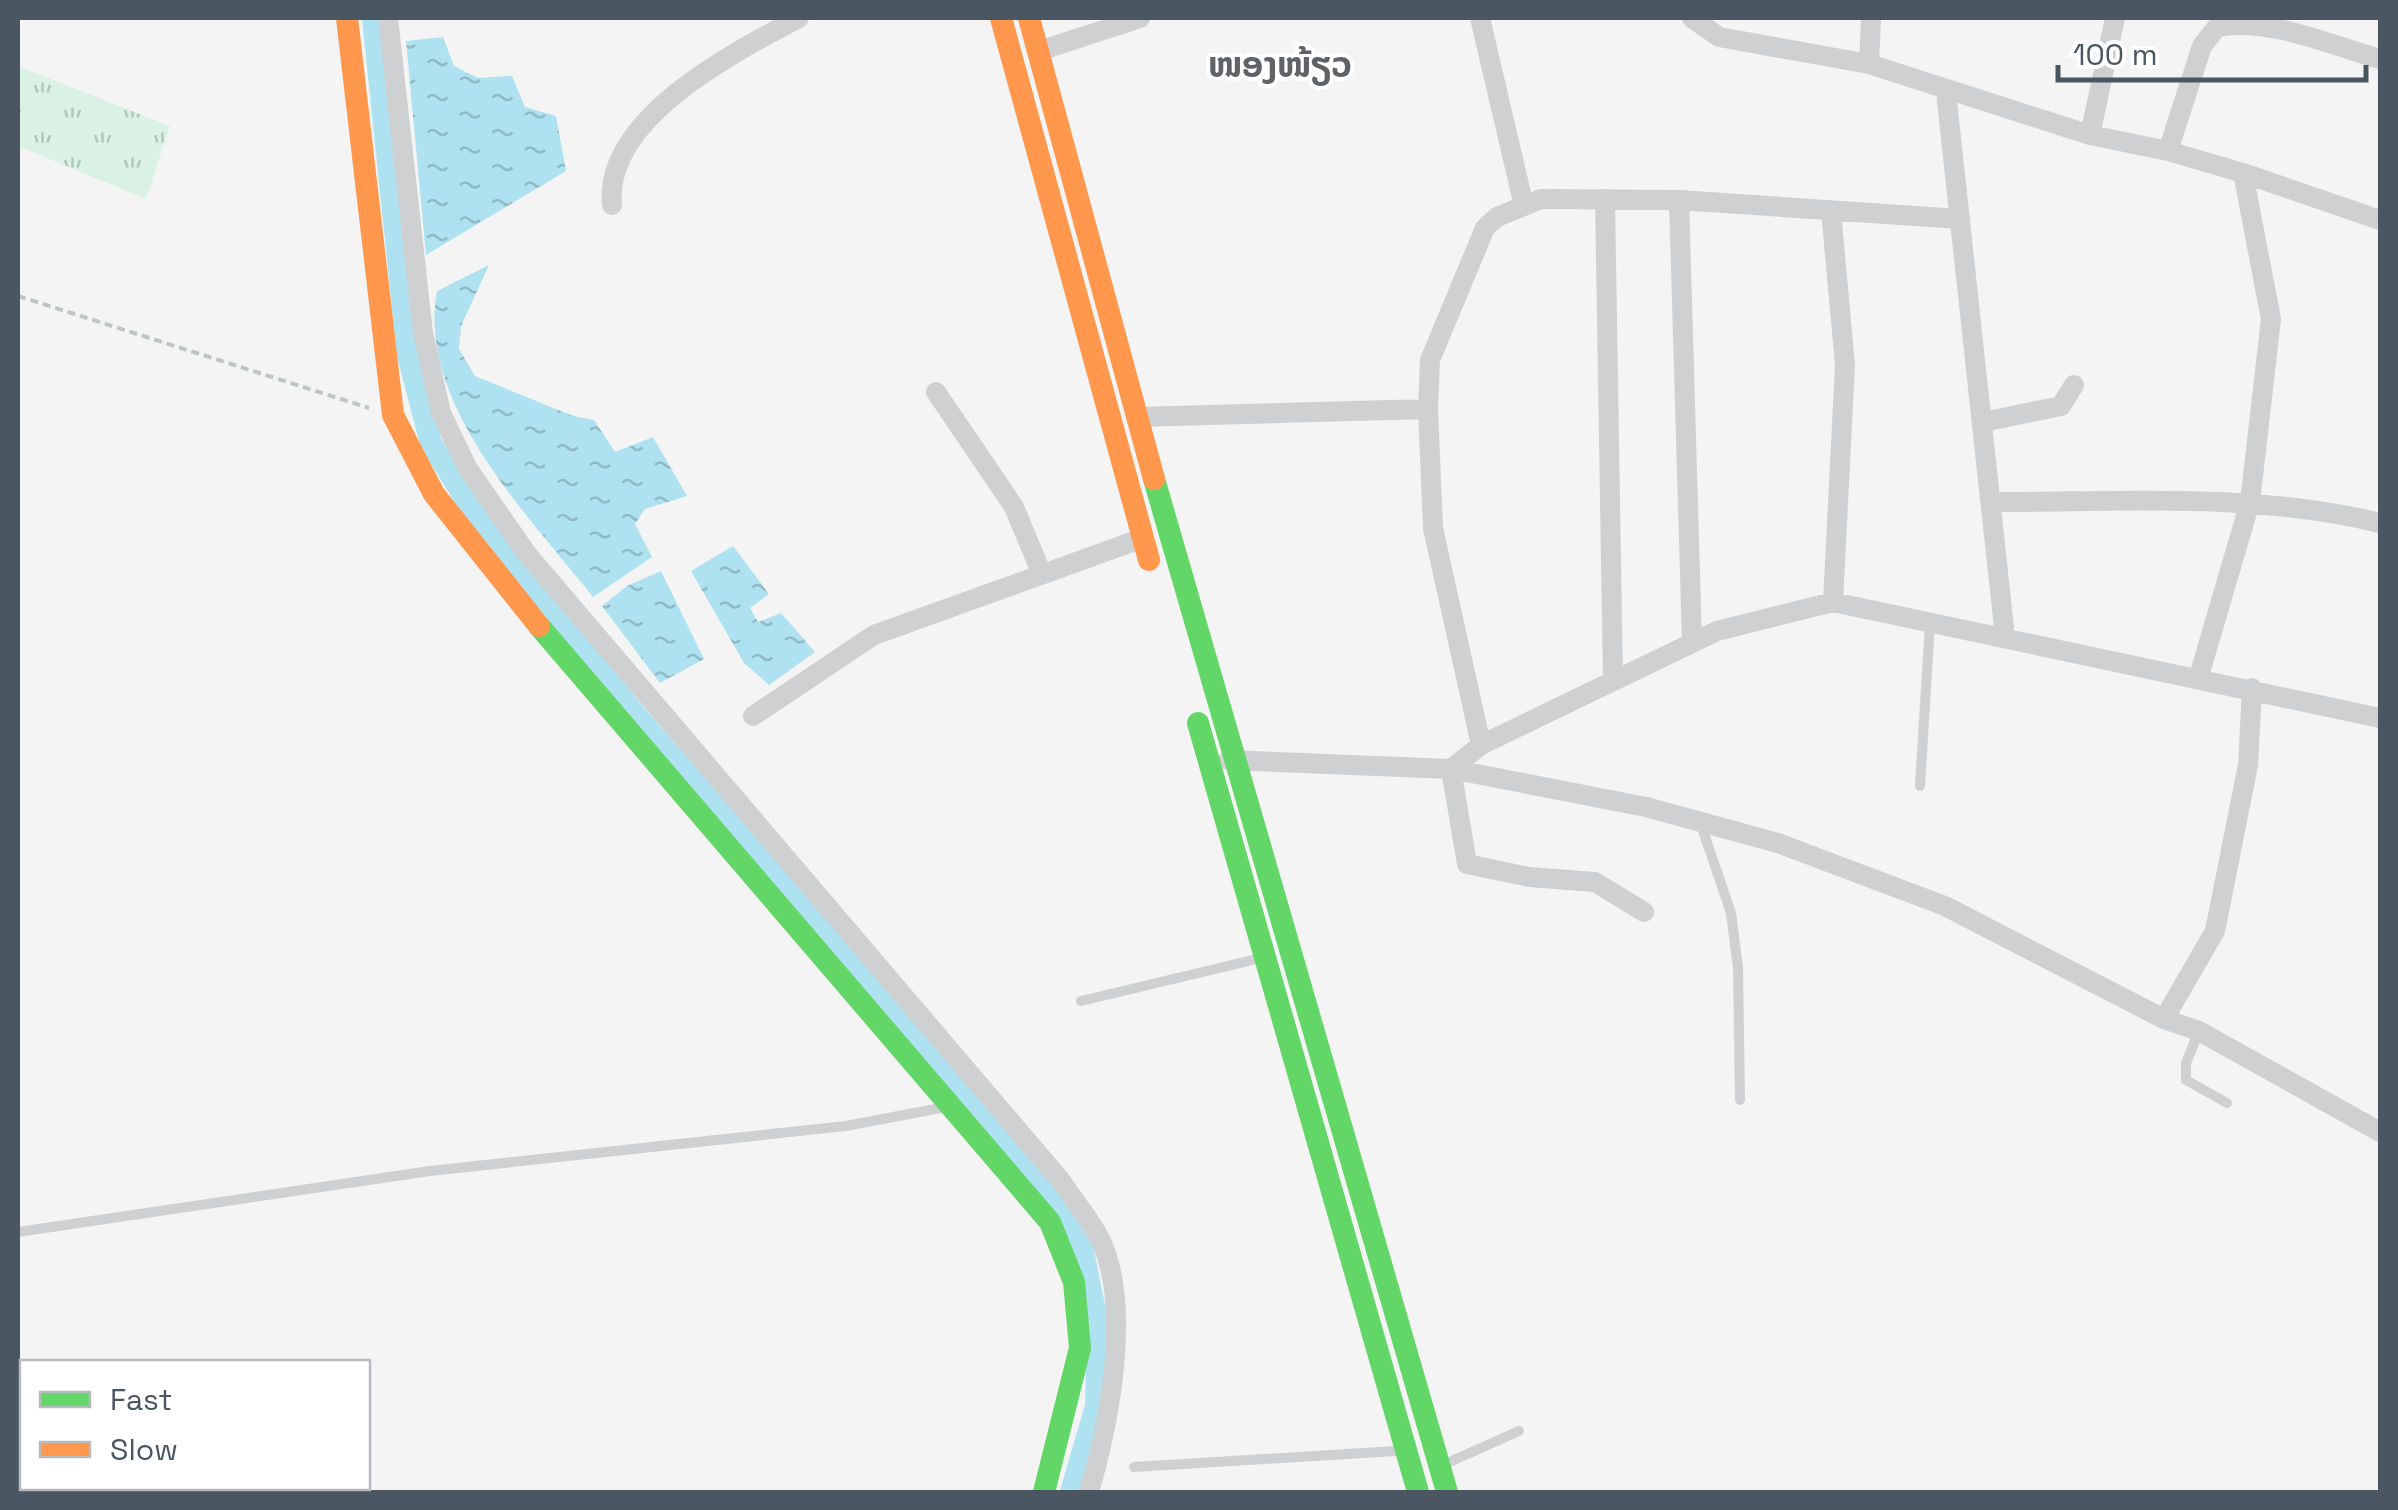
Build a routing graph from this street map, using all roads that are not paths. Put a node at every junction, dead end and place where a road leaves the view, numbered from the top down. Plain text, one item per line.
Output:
1 (348, 18) edge
2 (388, 18) edge
3 (799, 18) edge
4 (1001, 18) edge
5 (1029, 18) edge
6 (1140, 18) edge
7 (1480, 18) edge
8 (1692, 18) edge
9 (1871, 18) edge
10 (2115, 18) edge
11 (2285, 24) edge
12 (1039, 51) junction
13 (2380, 59) edge
14 (1869, 64) junction
15 (1946, 92) junction
16 (2090, 135) junction
17 (2168, 151) junction
18 (2243, 173) junction
19 (1606, 199) junction
20 (1679, 200) junction
21 (612, 205) dead end
22 (1524, 206) junction
23 (1830, 211) junction
24 (1960, 220) junction
25 (2380, 220) edge
26 (2074, 385) dead end
27 (936, 392) dead end
28 (1428, 409) junction
29 (1138, 417) junction
30 (1983, 422) junction
31 (1993, 502) junction
32 (2250, 502) junction
33 (2380, 523) edge
34 (1143, 538) junction
35 (1041, 572) junction
36 (1154, 575) dead end
37 (1833, 602) junction
38 (1930, 622) junction
39 (2004, 637) junction
40 (1692, 642) junction
41 (2199, 676) junction
42 (1613, 681) junction
43 (2252, 688) junction
44 (1192, 704) dead end
45 (753, 716) dead end
46 (2380, 718) edge
47 (1481, 746) junction
48 (1208, 759) junction
49 (1236, 760) junction
50 (1452, 769) junction
51 (1920, 786) dead end
52 (1700, 822) junction
53 (1644, 912) dead end
54 (1263, 958) junction
55 (1081, 1001) dead end
56 (2164, 1019) junction
57 (2199, 1032) junction
58 (1740, 1100) dead end
59 (2227, 1103) dead end
60 (947, 1107) junction
61 (2380, 1132) edge
62 (18, 1232) edge
63 (1519, 1431) dead end
64 (1407, 1450) junction
65 (1440, 1466) junction
66 (1134, 1467) dead end
67 (1044, 1492) edge
68 (1089, 1492) edge
69 (1418, 1492) edge
70 (1447, 1492) edge

1 - 60 main road
2 - 68 street
3 - 21 street
4 - 34 main road
5 - 12 main road
6 - 12 street
7 - 22 street
8 - 14 street
9 - 14 street
10 - 16 street
11 - 13 street
11 - 17 street
12 - 29 main road
14 - 15 street
15 - 16 street
15 - 24 street
16 - 17 street
17 - 18 street
18 - 25 street
18 - 32 street
19 - 20 street
19 - 22 street
19 - 42 street
20 - 23 street
20 - 40 street
22 - 28 street
23 - 24 street
23 - 37 street
24 - 30 street
26 - 30 street
27 - 35 street
28 - 29 street
28 - 47 street
29 - 49 main road
30 - 31 street
31 - 32 street
31 - 39 street
32 - 33 street
32 - 41 street
34 - 35 street
34 - 36 main road
35 - 45 street
37 - 38 street
37 - 40 street
38 - 39 street
38 - 51 lane
39 - 41 street
40 - 42 street
41 - 43 street
42 - 47 street
43 - 46 street
43 - 56 street
44 - 48 main road
47 - 50 street
48 - 49 street
48 - 54 main road
49 - 50 street
49 - 65 main road
50 - 52 street
50 - 53 street
52 - 56 street
52 - 58 lane
54 - 55 lane
54 - 64 main road
56 - 57 street
57 - 59 lane
57 - 61 street
60 - 62 lane
60 - 67 main road
63 - 65 lane
64 - 66 lane
64 - 69 main road
65 - 70 main road

